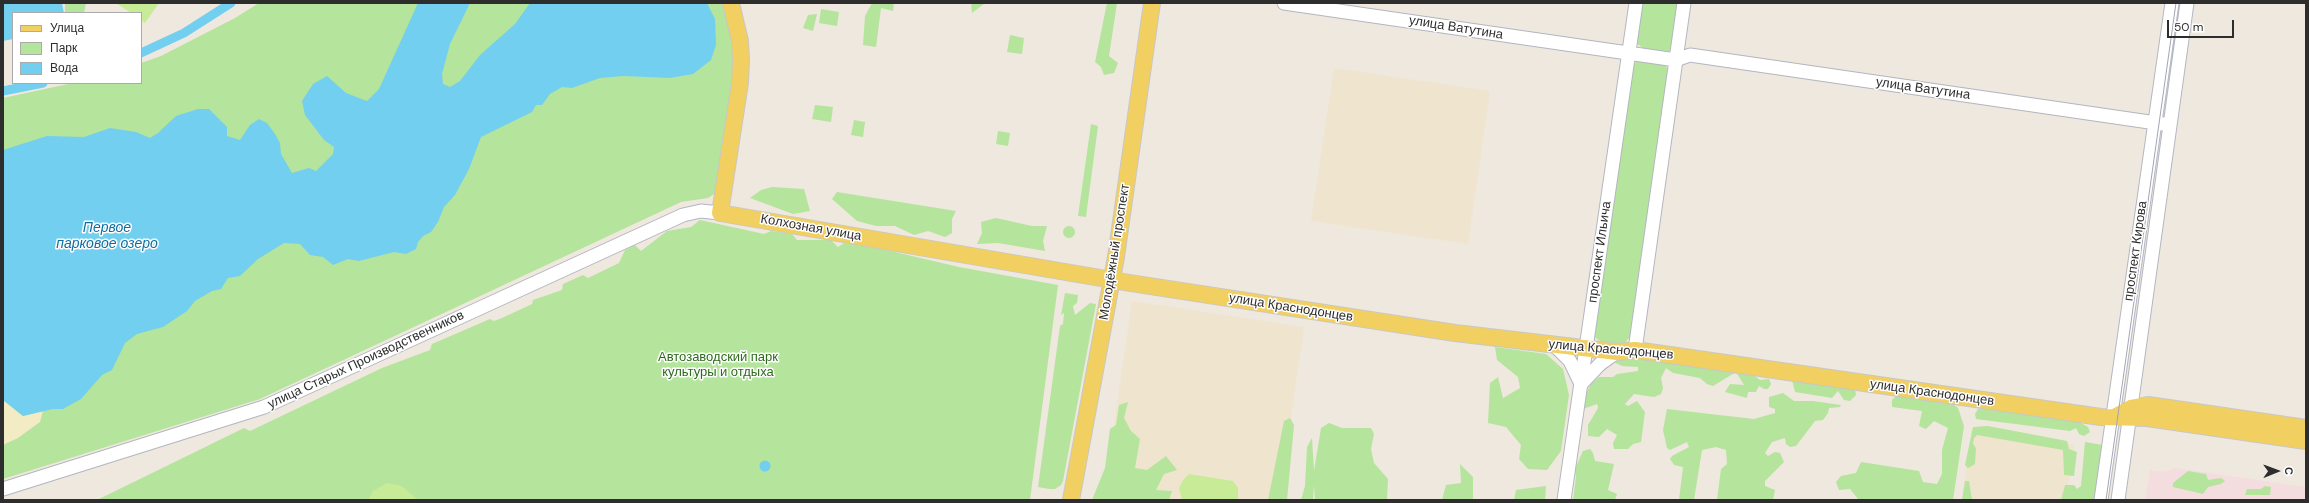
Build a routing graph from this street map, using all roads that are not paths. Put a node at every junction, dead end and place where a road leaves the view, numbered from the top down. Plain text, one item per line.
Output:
1 (731, 3) edge
2 (1152, 3) edge
3 (1284, 3) edge
4 (1636, 3) edge
5 (1684, 3) edge
6 (2172, 3) edge
7 (2187, 3) edge
8 (1628, 53) junction
9 (1676, 60) junction
10 (2155, 122) junction
11 (2170, 125) junction
12 (720, 213) junction
13 (1111, 280) junction
14 (1554, 346) junction
15 (1586, 349) junction
16 (1635, 350) junction
17 (1617, 352) junction
18 (1581, 384) junction
19 (2130, 413) junction
20 (2112, 418) junction
21 (2306, 428) edge
22 (2306, 441) edge
23 (3, 489) edge
24 (1071, 500) edge
25 (1564, 500) edge
26 (2101, 500) edge
27 (2118, 500) edge

1 - 12 main road
2 - 13 main road, Молодёжный проспект
3 - 8 street, улица Ватутина
4 - 8 street, проспект Ильича
5 - 9 street
6 - 10 street, проспект Кирова
7 - 11 street, проспект Кирова
8 - 9 street, улица Ватутина
8 - 15 street, проспект Ильича
9 - 10 street, улица Ватутина
9 - 16 street
10 - 11 street, улица Ватутина
10 - 20 street, проспект Кирова
11 - 19 street, проспект Кирова
12 - 13 main road, Колхозная улица
12 - 23 street, улица Старых Производственников
13 - 14 main road, улица Краснодонцев
13 - 24 main road, Молодёжный проспект
14 - 15 main road, улица Краснодонцев
14 - 18 street
15 - 17 main road, улица Краснодонцев
15 - 18 street, проспект Ильича
16 - 17 main road, улица Краснодонцев
16 - 20 main road, улица Краснодонцев
17 - 18 street
18 - 25 street, проспект Ильича
19 - 20 main road
19 - 21 main road
19 - 22 main road
19 - 27 street, проспект Кирова
20 - 26 street, проспект Кирова

